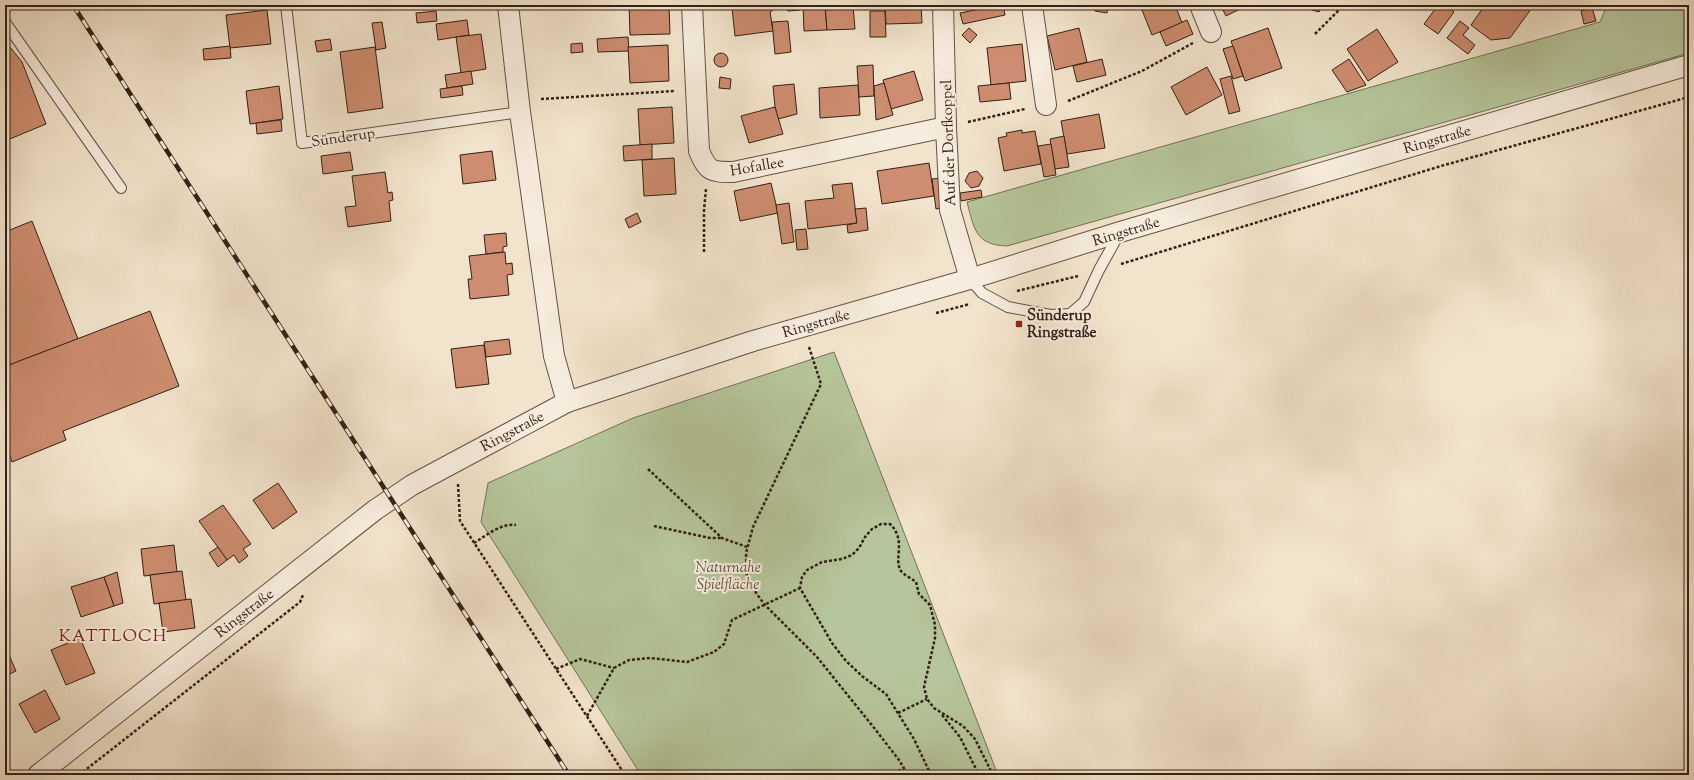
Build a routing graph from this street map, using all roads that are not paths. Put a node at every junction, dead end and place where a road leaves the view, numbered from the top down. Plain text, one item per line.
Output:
1 (286, 5) edge
2 (508, 5) edge
3 (692, 5) edge
4 (943, 5) edge
5 (1032, 5) edge
6 (1200, 5) edge
7 (5, 22) edge
8 (1211, 32) road end
9 (1689, 65) edge
10 (1046, 104) road end
11 (520, 112) junction
12 (946, 127) junction
13 (121, 188) dead end
14 (1120, 232) junction
15 (970, 279) junction
16 (567, 402) junction
17 (38, 775) edge

1 - 11 lane, Sünderup
2 - 11 street
3 - 12 street, Hofallee
4 - 12 street, Auf der Dorfkoppel
5 - 10 street
6 - 8 street
7 - 13 lane
9 - 14 street, Ringstraße
11 - 16 street
12 - 15 street, Auf der Dorfkoppel
14 - 15 street, Ringstraße
14 - 15 lane
15 - 16 street, Ringstraße
16 - 17 street, Ringstraße

